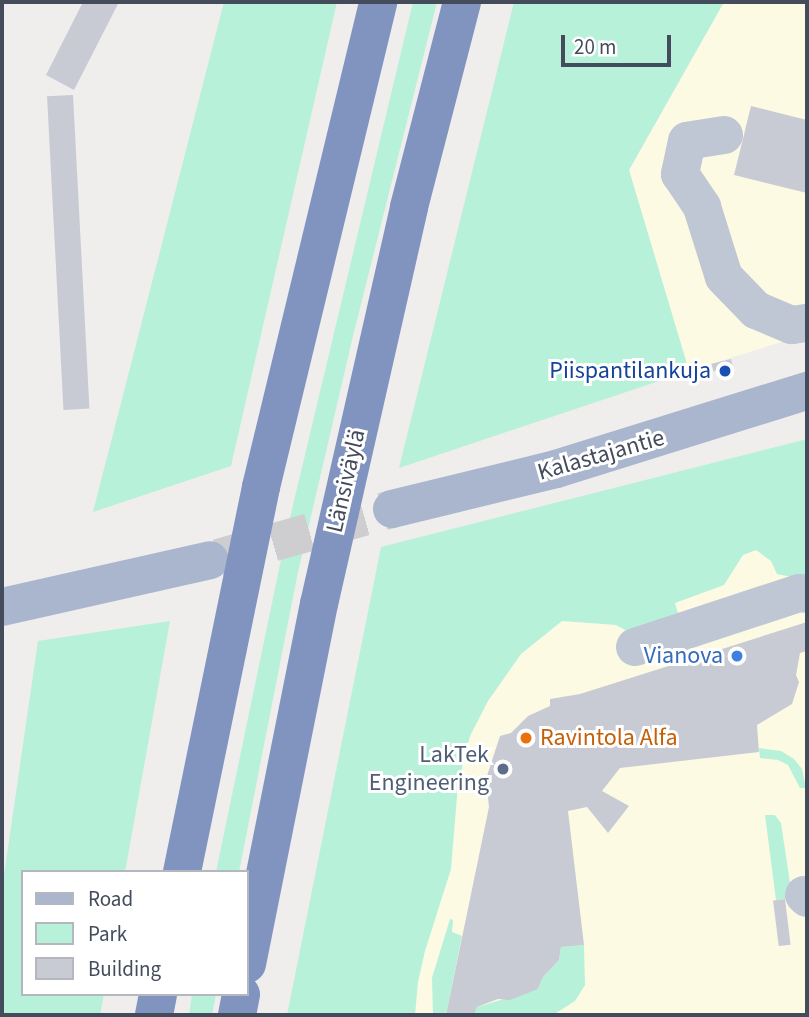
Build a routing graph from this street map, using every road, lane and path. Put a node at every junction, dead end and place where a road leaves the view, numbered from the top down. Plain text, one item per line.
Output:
1 (378, 2) edge
2 (462, 2) edge
3 (724, 135) dead end
4 (807, 323) edge
5 (807, 391) edge
6 (392, 509) tunnel mouth
7 (210, 560) tunnel mouth
8 (807, 594) edge
9 (2, 607) edge
10 (635, 647) dead end
11 (182, 870) edge
12 (248, 959) edge
13 (158, 996) edge
14 (241, 996) edge
15 (154, 1015) edge
16 (237, 1015) edge

1 - 11 highway
2 - 12 highway, Länsiväylä
3 - 4 lane
5 - 6 main road, Kalastajantie
7 - 9 main road
8 - 10 lane
13 - 15 highway
14 - 16 highway

